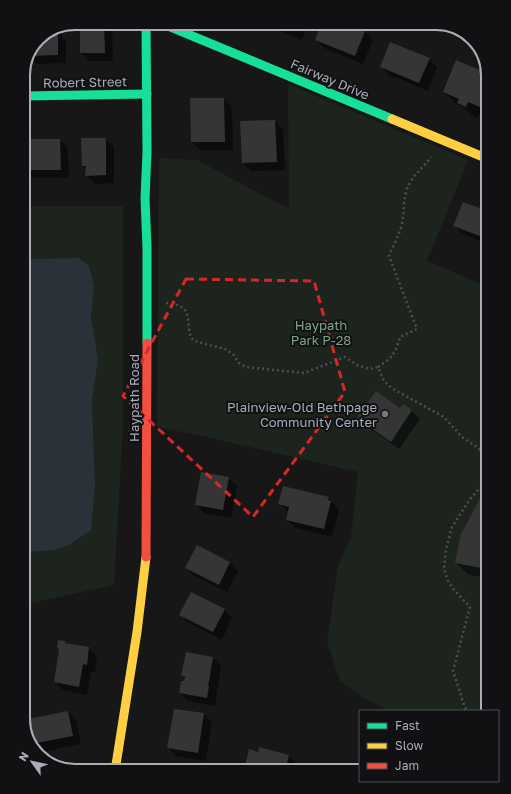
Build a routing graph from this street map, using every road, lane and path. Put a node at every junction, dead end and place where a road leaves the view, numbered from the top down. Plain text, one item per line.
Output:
1 (146, 30) edge
2 (178, 30) edge
3 (147, 94) junction
4 (30, 96) edge
5 (440, 139) junction
6 (481, 156) edge
7 (147, 300) junction
8 (378, 367) junction
9 (481, 450) edge
10 (481, 487) edge
11 (469, 710) edge
12 (116, 764) edge

1 - 3 street, Haypath Road
2 - 5 street, Fairway Drive
3 - 4 street, Robert Street
3 - 7 street, Haypath Road
5 - 6 street, Fairway Drive
5 - 8 path
7 - 8 path
7 - 12 street, Haypath Road
8 - 9 path
10 - 11 path

